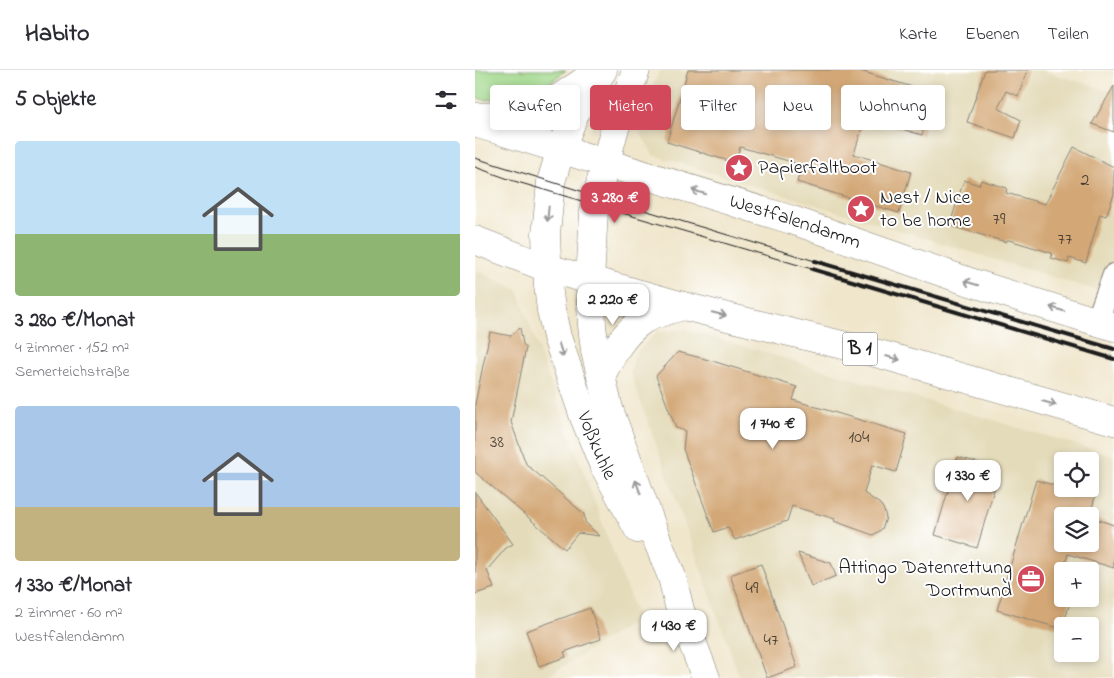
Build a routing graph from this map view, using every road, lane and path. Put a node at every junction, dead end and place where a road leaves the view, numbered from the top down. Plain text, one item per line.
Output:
1 (601, 70) edge
2 (635, 70) edge
3 (475, 117) edge
4 (475, 123) edge
5 (561, 149) junction
6 (606, 163) junction
7 (475, 240) edge
8 (547, 268) junction
9 (1114, 275) edge
10 (590, 280) junction
11 (683, 306) junction
12 (1105, 324) edge
13 (601, 376) junction
14 (1114, 421) edge
15 (680, 610) junction
16 (706, 678) edge

1 - 3 main road
1 - 5 main road, Voßkuhle
2 - 6 main road, Voßkuhle
4 - 5 main road, Westfalendamm
5 - 6 main road, Westfalendamm
5 -> 8 main road, Voßkuhle
6 - 10 main road, Voßkuhle
12 -> 6 main road, Westfalendamm
7 - 8 main road, B 1
8 - 10 main road, B 1
8 -> 15 main road, Voßkuhle
9 - 12 street
10 - 11 main road, B 1
10 - 13 main road, Voßkuhle
11 - 13 main road
11 -> 14 main road, B 1
15 -> 13 main road, Voßkuhle
15 - 16 main road, Voßkuhle

